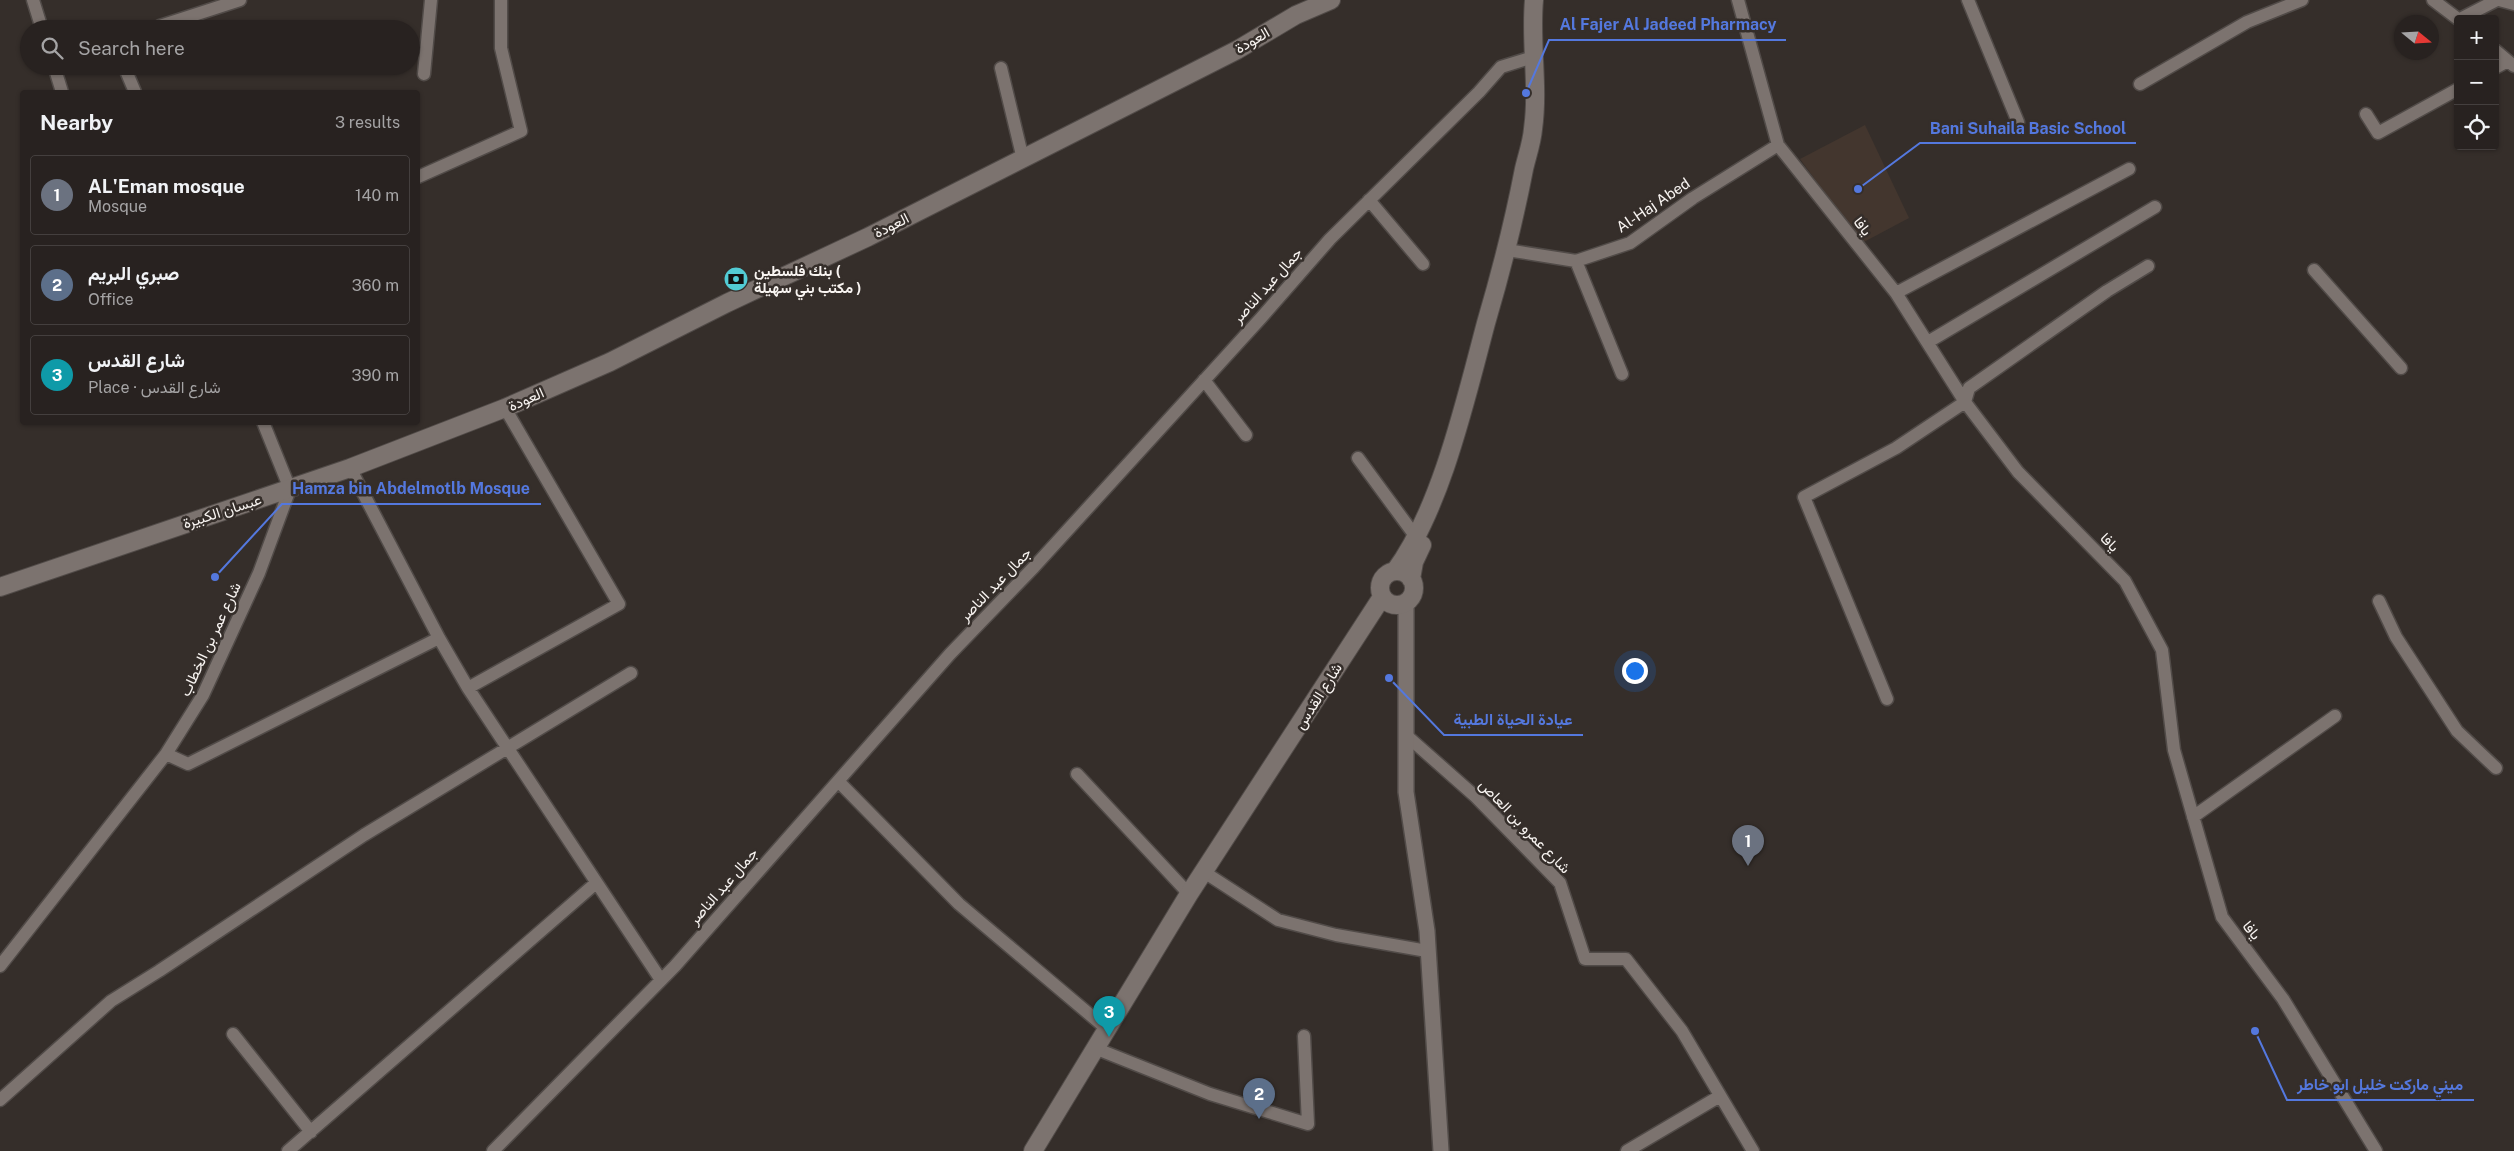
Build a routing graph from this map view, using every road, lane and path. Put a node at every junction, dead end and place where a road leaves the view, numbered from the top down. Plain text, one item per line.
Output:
1 (33, 0) edge
2 (240, 0) edge
3 (431, 0) edge
4 (501, 0) edge
5 (1331, 0) edge
6 (1525, 0) edge
7 (1534, 0) edge
8 (1738, 0) edge
9 (1968, 0) edge
10 (2302, 0) edge
11 (2433, 0) edge
12 (2498, 0) edge
13 (2514, 4) edge
14 (2454, 15) edge
15 (2467, 15) edge
16 (1533, 18) junction
17 (39, 20) edge
18 (178, 20) edge
19 (2499, 54) edge
20 (1533, 57) junction
21 (2511, 64) edge
22 (1001, 68) dead end
23 (424, 74) dead end
24 (57, 75) edge
25 (128, 75) edge
26 (2140, 84) dead end
27 (61, 90) edge
28 (134, 90) edge
29 (2454, 91) edge
30 (2366, 114) dead end
31 (2018, 122) dead end
32 (1778, 145) junction
33 (1023, 159) junction
34 (2129, 169) dead end
35 (420, 176) edge
36 (1369, 200) junction
37 (2155, 207) dead end
38 (1509, 250) junction
39 (1576, 262) junction
40 (1423, 264) dead end
41 (2148, 266) dead end
42 (2314, 270) dead end
43 (1896, 293) junction
44 (1928, 342) junction
45 (2402, 368) dead end
46 (1622, 374) dead end
47 (1204, 380) junction
48 (1966, 402) junction
49 (505, 408) junction
50 (264, 425) edge
51 (443, 432) joint
52 (1246, 435) dead end
53 (1358, 458) dead end
54 (350, 468) junction
55 (290, 489) junction
56 (1416, 537) junction
57 (1395, 571) junction
58 (1411, 579) junction
59 (0, 587) edge
60 (1382, 598) junction
61 (2380, 601) dead end
62 (1406, 603) junction
63 (439, 638) junction
64 (631, 673) dead end
65 (468, 688) junction
66 (1887, 699) dead end
67 (2335, 716) dead end
68 (1407, 736) junction
69 (507, 748) junction
70 (166, 754) junction
71 (2496, 768) dead end
72 (1077, 774) dead end
73 (838, 781) junction
74 (2192, 817) junction
75 (1204, 872) junction
76 (596, 883) junction
77 (1189, 894) junction
78 (1427, 951) junction
79 (0, 966) edge
80 (661, 980) junction
81 (1108, 1030) junction
82 (233, 1034) dead end
83 (1304, 1036) dead end
84 (1097, 1049) junction
85 (1720, 1096) junction
86 (0, 1100) edge
87 (311, 1132) junction
88 (288, 1151) edge
89 (493, 1151) edge
90 (1033, 1151) edge
91 (1441, 1151) edge
92 (1627, 1151) edge
93 (1753, 1151) edge
94 (2376, 1151) edge

1 - 17 street
2 - 18 street
3 - 23 street
4 - 35 street
5 - 33 main road, العودة
6 - 16 main road
7 - 16 main road
8 - 32 street, يافا
9 - 31 street
10 - 26 street
11 - 14 street
12 - 13 street
12 - 15 street
16 - 20 main road
19 - 21 street
20 - 36 street, جمال عبد الناصر
20 - 38 main road
22 - 33 street
24 - 27 street
25 - 28 street
29 - 30 street
32 - 39 street, Al-Haj Abed
32 - 43 street, يافا
33 - 49 main road, العودة
34 - 43 street
36 - 40 street
36 - 47 street, جمال عبد الناصر
37 - 44 street
38 - 39 street
38 - 56 main road
38 - 58 main road
39 - 46 street
41 - 48 street
42 - 45 street
43 - 44 street, يافا
44 - 48 street, يافا
47 - 52 street
47 - 73 street, جمال عبد الناصر
48 - 66 street
48 - 74 street, يافا
49 - 51 main road, العودة
49 - 65 street
50 - 55 street
51 - 54 main road, عبسان الكبيرة
53 - 56 street
54 - 55 main road, عبسان الكبيرة
54 - 63 street
55 - 59 main road, عبسان الكبيرة
55 - 70 street, شارع عمر بن الخطاب
56 - 57 main road
57 - 58 main road
57 - 60 main road
58 - 62 main road
60 - 62 main road
60 - 75 main road, شارع القدس
61 - 71 street
62 - 68 street
63 - 65 street
63 - 70 street
64 - 69 street
65 - 69 street
67 - 74 street
68 - 78 street
68 - 85 street, شارع عمرو بن العاص
69 - 76 street
69 - 86 street
70 - 79 street, شارع عمر بن الخطاب
72 - 77 street
73 - 80 street, جمال عبد الناصر
73 - 81 street
74 - 94 street, يافا
75 - 77 main road, شارع القدس
75 - 78 street
76 - 80 street
76 - 87 street
77 - 81 main road, شارع القدس
78 - 91 street
80 - 89 street, جمال عبد الناصر
81 - 84 main road, شارع القدس
82 - 87 street
83 - 84 street
84 - 90 main road, شارع القدس
85 - 92 street
85 - 93 street, شارع عمرو بن العاص
87 - 88 street

